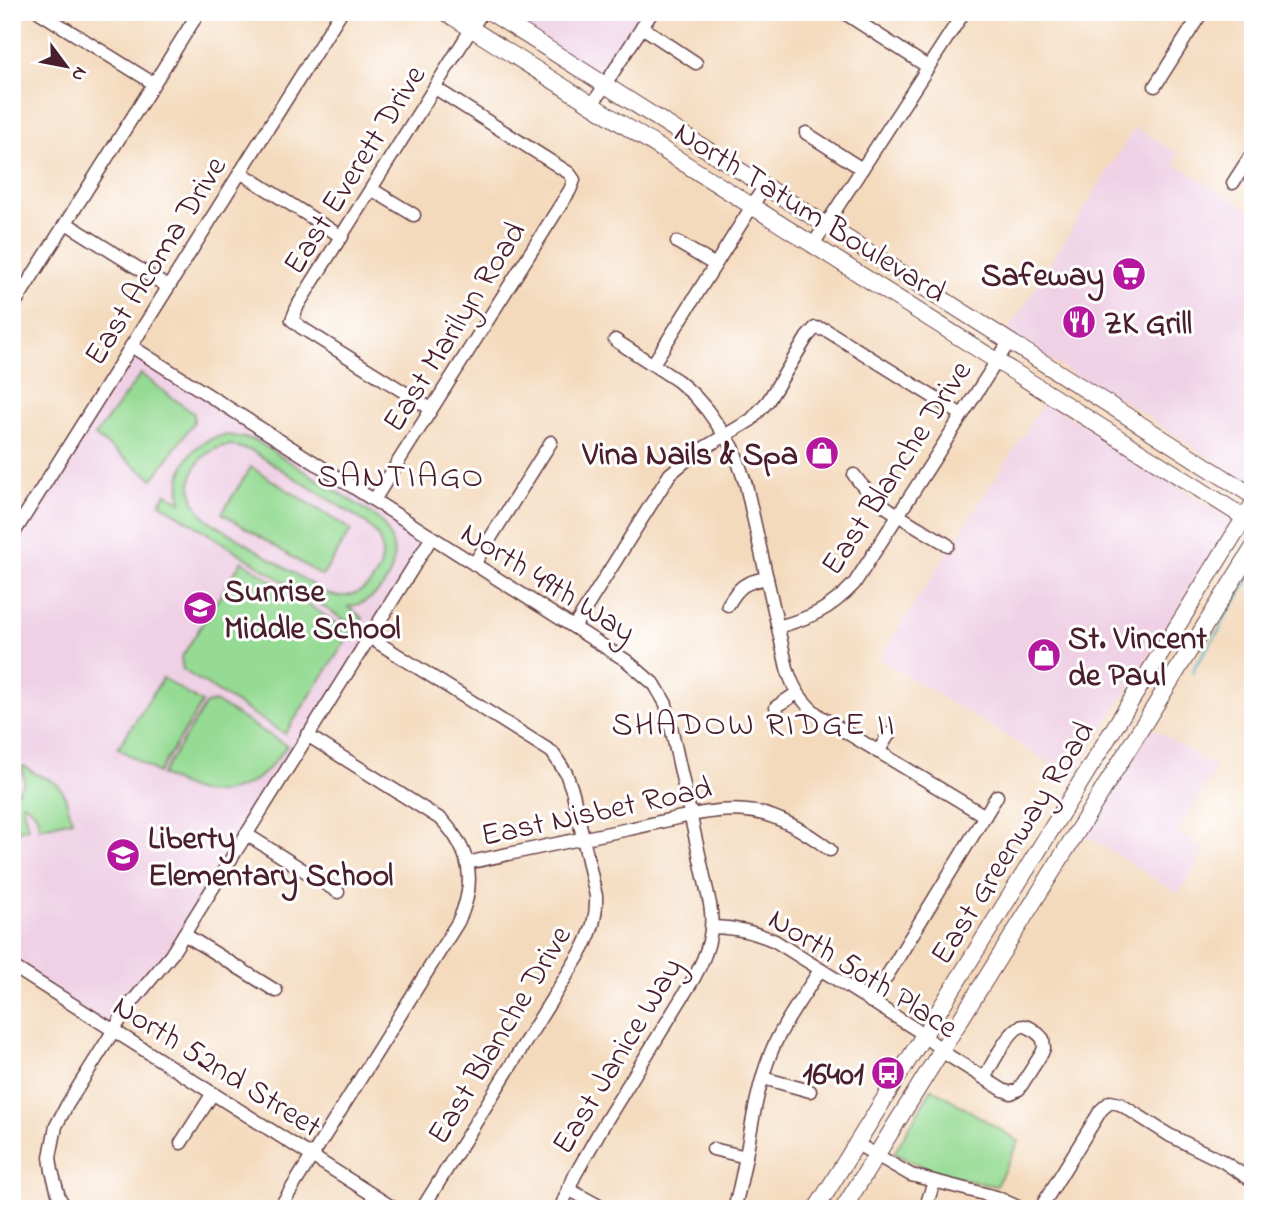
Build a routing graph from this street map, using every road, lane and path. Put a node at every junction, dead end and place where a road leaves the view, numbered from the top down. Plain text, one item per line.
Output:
1 (39, 12) edge
2 (198, 12) edge
3 (341, 12) edge
4 (445, 12) edge
5 (482, 12) edge
6 (490, 12) edge
7 (652, 12) edge
8 (843, 12) edge
9 (964, 12) edge
10 (1202, 12) edge
11 (642, 27) junction
12 (471, 29) junction
13 (696, 62) dead end
14 (929, 67) junction
15 (153, 83) junction
16 (604, 86) junction
17 (1155, 86) dead end
18 (435, 88) junction
19 (592, 105) junction
20 (806, 133) dead end
21 (1253, 152) edge
22 (862, 169) junction
23 (240, 172) junction
24 (1233, 183) dead end
25 (764, 187) junction
26 (372, 189) junction
27 (752, 206) junction
28 (414, 215) dead end
29 (66, 223) junction
30 (825, 226) junction
31 (342, 237) junction
32 (677, 242) dead end
33 (812, 246) junction
34 (715, 265) junction
35 (864, 278) junction
36 (168, 287) junction
37 (939, 297) junction
38 (12, 308) edge
39 (615, 340) dead end
40 (1009, 342) junction
41 (131, 346) junction
42 (996, 361) junction
43 (653, 364) junction
44 (1106, 403) junction
45 (431, 409) junction
46 (962, 415) junction
47 (725, 436) junction
48 (551, 442) dead end
49 (1135, 449) junction
50 (854, 475) dead end
51 (1221, 476) junction
52 (1253, 496) edge
53 (374, 500) junction
54 (899, 515) junction
55 (1250, 515) edge
56 (12, 536) edge
57 (432, 537) junction
58 (948, 545) dead end
59 (1253, 548) edge
60 (474, 565) junction
61 (767, 578) junction
62 (728, 605) dead end
63 (574, 627) junction
64 (778, 627) junction
65 (369, 637) junction
66 (797, 694) junction
67 (776, 707) dead end
68 (889, 734) dead end
69 (307, 735) junction
70 (878, 752) junction
71 (997, 796) dead end
72 (691, 816) junction
73 (985, 816) junction
74 (246, 834) junction
75 (583, 839) junction
76 (830, 850) dead end
77 (467, 863) junction
78 (338, 892) dead end
79 (712, 927) junction
80 (184, 934) junction
81 (13, 969) edge
82 (820, 970) junction
83 (276, 991) dead end
84 (872, 1002) junction
85 (114, 1030) junction
86 (924, 1036) junction
87 (942, 1050) junction
88 (763, 1078) junction
89 (985, 1078) junction
90 (810, 1091) dead end
91 (213, 1093) junction
92 (181, 1143) dead end
93 (857, 1143) junction
94 (713, 1149) dead end
95 (313, 1156) junction
96 (877, 1156) junction
97 (746, 1157) junction
98 (1253, 1181) edge
99 (934, 1182) junction
100 (568, 1189) junction
101 (1007, 1205) edge
102 (66, 1209) edge
103 (279, 1209) edge
104 (395, 1209) edge
105 (422, 1209) edge
106 (560, 1209) edge
107 (605, 1209) edge
108 (734, 1209) edge
109 (816, 1209) edge
110 (843, 1209) edge
111 (925, 1209) edge
112 (1022, 1209) edge
113 (1040, 1209) edge

1 - 15 street
2 - 15 street
3 - 23 street, East Acoma Drive
4 - 12 main road, North Tatum Boulevard
5 - 12 street, East Everett Drive
6 - 16 main road, North Tatum Boulevard
7 - 11 street
8 - 14 street
9 - 14 street
10 - 17 street
11 - 13 street
11 - 16 street
12 - 18 street, East Everett Drive
12 - 19 main road, North Tatum Boulevard
14 - 22 street
15 - 29 street
16 - 19 street
16 - 25 main road, North Tatum Boulevard
18 - 26 street, East Everett Drive
18 - 45 street, East Marilyn Road
19 - 27 main road, North Tatum Boulevard
20 - 22 street
21 - 24 street
22 - 30 street
23 - 31 street
23 - 36 street, East Acoma Drive
25 - 27 street
25 - 30 main road, North Tatum Boulevard
26 - 28 street
26 - 31 street, East Everett Drive
27 - 33 main road, North Tatum Boulevard
27 - 34 street
29 - 36 street
29 - 38 street
30 - 33 street
30 - 37 main road, North Tatum Boulevard
31 - 45 street, East Everett Drive
32 - 34 street
33 - 35 main road, North Tatum Boulevard
34 - 43 street
35 - 37 main road
35 - 42 main road, North Tatum Boulevard
36 - 41 street, East Acoma Drive
37 - 40 main road, North Tatum Boulevard
39 - 43 street
40 - 42 street, East Blanche Drive
40 - 44 main road, North Tatum Boulevard
41 - 53 street, North 49th Way
41 - 56 street, East Acoma Drive
42 - 44 main road
42 - 46 street, East Blanche Drive
42 - 49 main road, North Tatum Boulevard
43 - 47 street
44 - 49 main road
44 - 51 main road, North Tatum Boulevard
45 - 53 street, East Marilyn Road
46 - 47 street
46 - 54 street, East Blanche Drive
47 - 61 street
47 - 63 street
48 - 60 street
49 - 51 main road
49 - 55 main road, North Tatum Boulevard
50 - 54 street
51 - 52 main road, North Tatum Boulevard
53 - 57 street, North 49th Way
54 - 58 street
54 - 64 street, East Blanche Drive
55 - 86 main road, East Greenway Road
57 - 60 street, North 49th Way
57 - 65 street
59 - 87 main road, East Greenway Road
60 - 63 street, North 49th Way
61 - 62 street
61 - 64 street
63 - 72 street, North 49th Way
64 - 66 street
65 - 69 street
65 - 75 street, East Blanche Drive
66 - 67 street
66 - 70 street
68 - 70 street
69 - 74 street
69 - 77 street
70 - 73 street
71 - 73 street
72 - 75 street, East Nisbet Road
72 - 76 street, East Nisbet Road
72 - 79 street, North 49th Way
73 - 84 street
74 - 78 street
74 - 80 street
75 - 77 street, East Nisbet Road
75 - 105 street, East Blanche Drive
77 - 95 street, East Nisbet Road
79 - 82 street, North 50th Place
79 - 100 street, East Janice Way
80 - 83 street
80 - 85 street
81 - 85 street, North 52nd Street
82 - 84 street, North 50th Place
82 - 88 street
84 - 86 street, North 50th Place
85 - 91 street, North 52nd Street
85 - 102 street
86 - 87 street, North 50th Place
86 - 93 main road, East Greenway Road
87 - 89 street, North 50th Place
87 - 96 main road, East Greenway Road
88 - 90 street
88 - 97 street
89 - 89 street, North 50th Place
91 - 92 street
91 - 95 street, North 52nd Street
93 - 96 street
93 - 109 main road, East Greenway Road
94 - 97 street
95 - 103 street, East Nisbet Road
95 - 104 street, North 52nd Street
96 - 99 street
96 - 110 main road, East Greenway Road
97 - 108 street
98 - 113 street
99 - 101 street
99 - 111 street
100 - 106 street, East Janice Way
100 - 107 street
101 - 112 street

